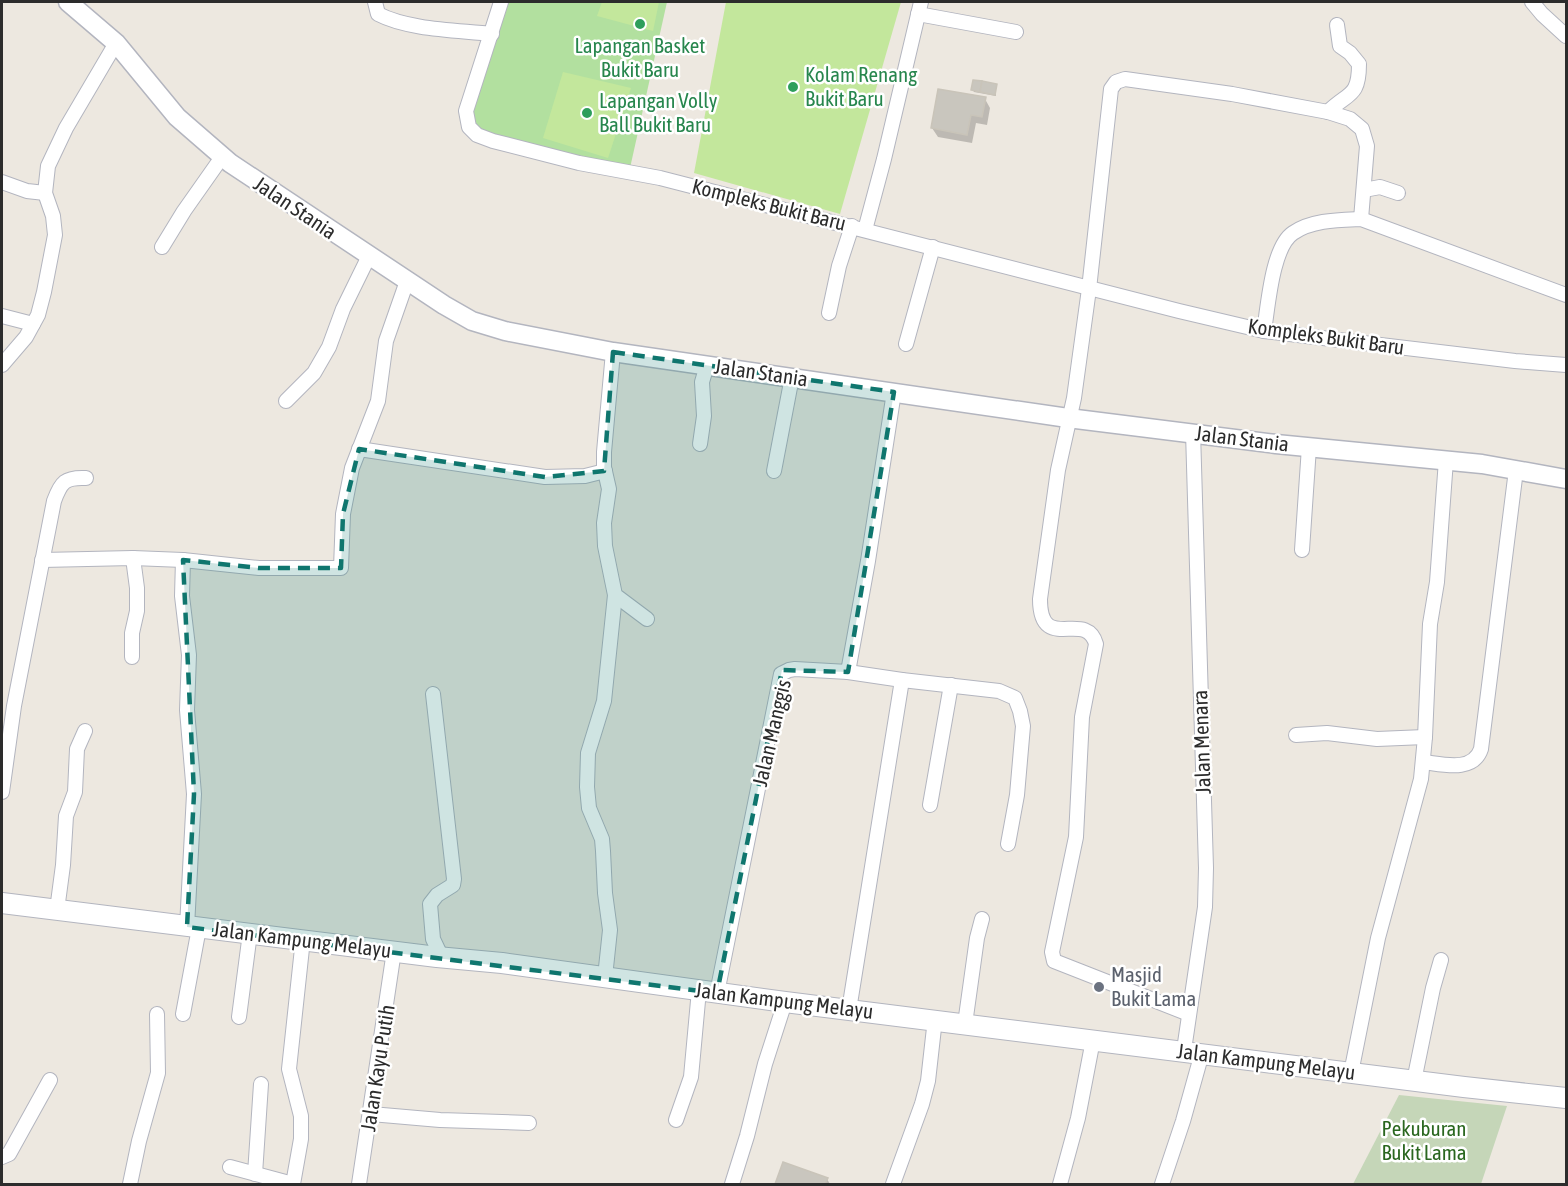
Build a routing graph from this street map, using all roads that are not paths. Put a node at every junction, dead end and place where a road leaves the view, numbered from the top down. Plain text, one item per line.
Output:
1 (68, 2) edge
2 (375, 2) edge
3 (501, 2) edge
4 (1532, 2) edge
5 (920, 8) edge
6 (1337, 25) dead end
7 (1016, 33) dead end
8 (492, 34) junction
9 (1566, 36) edge
10 (116, 44) junction
11 (1328, 112) junction
12 (222, 157) junction
13 (2, 182) edge
14 (1364, 190) junction
15 (45, 193) junction
16 (1398, 193) dead end
17 (1362, 219) junction
18 (859, 228) junction
19 (162, 247) dead end
20 (933, 247) junction
21 (369, 256) junction
22 (407, 282) junction
23 (1089, 289) junction
24 (1566, 295) edge
25 (829, 313) dead end
26 (2, 316) edge
27 (33, 324) junction
28 (1264, 331) junction
29 (906, 344) dead end
30 (613, 352) junction
31 (2, 365) edge
32 (707, 365) junction
33 (1566, 365) edge
34 (792, 377) junction
35 (894, 392) junction
36 (286, 401) dead end
37 (1068, 418) junction
38 (1192, 432) junction
39 (700, 444) dead end
40 (1309, 447) junction
41 (359, 449) junction
42 (1446, 460) junction
43 (1516, 470) junction
44 (605, 471) junction
45 (774, 471) dead end
46 (86, 478) dead end
47 (1566, 479) edge
48 (1302, 550) dead end
49 (133, 558) junction
50 (42, 560) junction
51 (183, 560) junction
52 (615, 594) junction
53 (647, 619) dead end
54 (132, 657) dead end
55 (848, 672) junction
56 (902, 680) junction
57 (951, 685) junction
58 (433, 694) dead end
59 (85, 731) dead end
60 (1296, 735) dead end
61 (1425, 737) junction
62 (1423, 762) junction
63 (2, 792) edge
64 (930, 805) dead end
65 (1008, 844) dead end
66 (2, 903) edge
67 (57, 910) junction
68 (982, 918) dead end
69 (193, 927) junction
70 (250, 933) junction
71 (303, 939) junction
72 (394, 951) junction
73 (434, 957) junction
74 (1441, 960) dead end
75 (605, 977) junction
76 (708, 991) junction
77 (785, 1002) junction
78 (849, 1010) junction
79 (157, 1014) dead end
80 (183, 1014) dead end
81 (1189, 1014) junction
82 (239, 1017) dead end
83 (935, 1019) junction
84 (966, 1024) junction
85 (1094, 1040) junction
86 (1193, 1052) junction
87 (1351, 1073) junction
88 (50, 1080) dead end
89 (1414, 1081) junction
90 (261, 1084) dead end
91 (1566, 1098) edge
92 (370, 1114) junction
93 (676, 1120) dead end
94 (529, 1123) dead end
95 (2, 1158) edge
96 (230, 1167) dead end
97 (255, 1174) junction
98 (130, 1185) edge
99 (293, 1185) edge
100 (359, 1185) edge
101 (732, 1185) edge
102 (893, 1185) edge
103 (1060, 1185) edge
104 (1162, 1185) edge

1 - 10 street, Jalan Stania
2 - 8 street
3 - 8 street
4 - 9 street
5 - 7 street
5 - 18 street, Kompleks Bukit Baru
6 - 11 street
8 - 18 street, Kompleks Bukit Baru
10 - 12 street, Jalan Stania
10 - 15 street
11 - 14 street
11 - 23 street
12 - 19 street
12 - 21 street, Jalan Stania
13 - 15 street
14 - 16 street
14 - 17 street
15 - 27 street
17 - 24 street
17 - 28 street
18 - 20 street, Kompleks Bukit Baru
18 - 25 street
20 - 23 street, Kompleks Bukit Baru
20 - 29 street
21 - 22 street, Jalan Stania
21 - 36 street
22 - 30 street, Jalan Stania
22 - 41 street
23 - 28 street, Kompleks Bukit Baru
23 - 37 street
26 - 27 street
27 - 31 street
28 - 33 street, Kompleks Bukit Baru
30 - 32 street, Jalan Stania
30 - 44 street
32 - 34 street, Jalan Stania
32 - 39 street
34 - 35 street, Jalan Stania
34 - 45 street
35 - 37 street, Jalan Stania
35 - 55 street
37 - 38 street, Jalan Stania
37 - 81 street
38 - 40 street, Jalan Stania
38 - 81 street, Jalan Menara
40 - 42 street, Jalan Stania
40 - 48 street
41 - 44 street
41 - 51 street
42 - 43 street, Jalan Stania
42 - 61 street
43 - 47 street, Jalan Stania
43 - 62 street
44 - 52 street
46 - 50 street
49 - 50 street
49 - 51 street
49 - 54 street
50 - 63 street
51 - 69 street
52 - 53 street
52 - 75 street
55 - 56 street, Jalan Manggis
55 - 76 street, Jalan Manggis
56 - 57 street, Jalan Manggis
56 - 78 street
57 - 64 street
57 - 65 street, Jalan Manggis
58 - 73 street
59 - 67 street
60 - 61 street
61 - 62 street
62 - 87 street
66 - 67 main road, Jalan Kampung Melayu
67 - 69 main road, Jalan Kampung Melayu
68 - 84 street
69 - 70 main road, Jalan Kampung Melayu
69 - 80 street
70 - 71 main road, Jalan Kampung Melayu
70 - 82 street
71 - 72 main road, Jalan Kampung Melayu
71 - 99 street
72 - 73 main road, Jalan Kampung Melayu
72 - 92 street, Jalan Kayu Putih
73 - 75 main road, Jalan Kampung Melayu
74 - 89 street
75 - 76 main road, Jalan Kampung Melayu
76 - 77 main road, Jalan Kampung Melayu
76 - 93 street, Jalan Manggis
77 - 78 main road, Jalan Kampung Melayu
77 - 101 street
78 - 83 main road, Jalan Kampung Melayu
79 - 98 street
81 - 86 street, Jalan Menara
83 - 84 main road, Jalan Kampung Melayu
83 - 102 street
84 - 85 main road, Jalan Kampung Melayu
85 - 86 main road, Jalan Kampung Melayu
85 - 103 street
86 - 87 main road, Jalan Kampung Melayu
86 - 104 street, Jalan Menara
87 - 89 main road, Jalan Kampung Melayu
88 - 95 street
89 - 91 main road, Jalan Kampung Melayu
90 - 97 street
92 - 94 street
92 - 100 street, Jalan Kayu Putih
96 - 97 street
97 - 99 street

